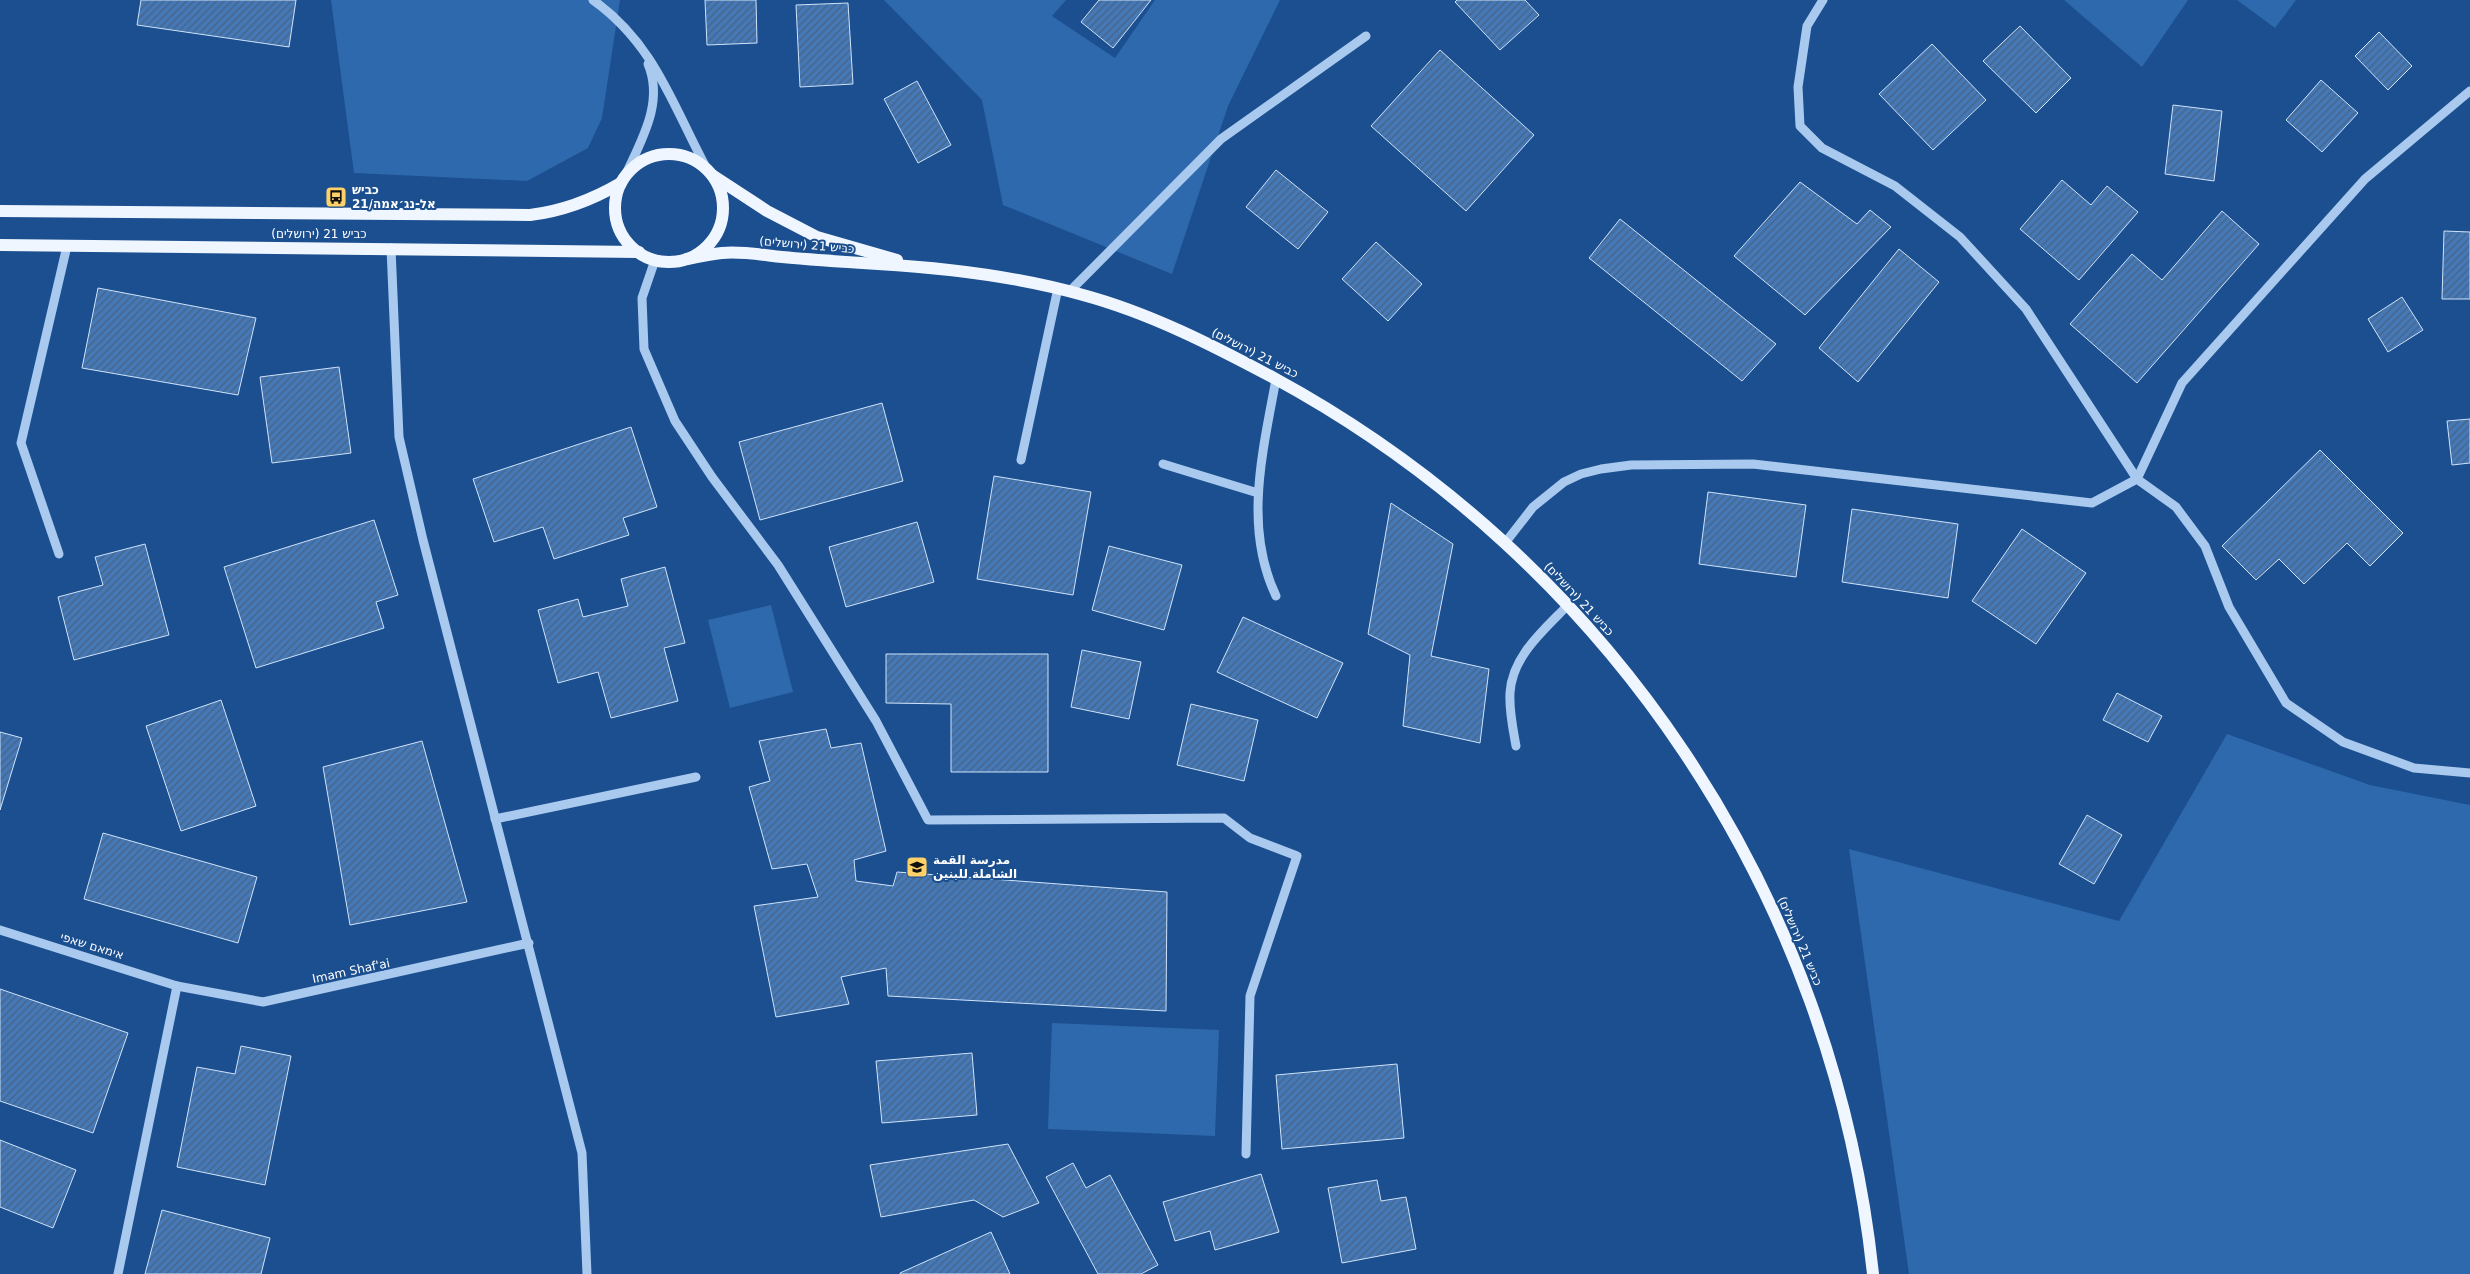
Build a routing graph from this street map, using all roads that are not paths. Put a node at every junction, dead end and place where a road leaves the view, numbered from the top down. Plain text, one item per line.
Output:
1 (593, 0) edge
2 (1823, 0) edge
3 (1366, 36) dead end
4 (634, 40) junction
5 (2470, 91) edge
6 (710, 173) junction
7 (624, 178) junction
8 (0, 211) edge
9 (0, 245) edge
10 (67, 246) junction
11 (391, 248) junction
12 (639, 252) junction
13 (687, 259) junction
14 (655, 260) junction
15 (926, 267) junction
16 (1064, 290) junction
17 (1276, 379) junction
18 (1021, 460) dead end
19 (1163, 464) dead end
20 (2137, 479) junction
21 (1258, 493) junction
22 (1505, 543) junction
23 (58, 554) dead end
24 (1276, 596) dead end
25 (1568, 605) junction
26 (1516, 746) dead end
27 (2470, 773) edge
28 (696, 777) dead end
29 (495, 819) junction
30 (0, 930) edge
31 (529, 943) junction
32 (177, 986) junction
33 (1246, 1154) dead end
34 (118, 1274) edge
35 (587, 1274) edge
36 (1873, 1274) edge

1 - 4 street
2 - 20 street
3 - 16 street
4 - 6 street
4 - 7 street
5 - 20 street
6 - 7 main road
6 - 13 main road
6 - 15 main road, כביש 21 (ירושלים)
7 - 8 main road, כביש 21 (ירושלים)
7 - 12 main road
9 - 10 main road, כביש 21 (ירושלים)
10 - 11 main road, כביש 21 (ירושלים)
10 - 23 street
11 - 12 main road, כביש 21 (ירושלים)
11 - 29 street
12 - 14 main road
13 - 14 main road
13 - 15 main road, כביש 21 (ירושלים)
14 - 33 street
15 - 16 main road, כביש 21 (ירושלים)
16 - 17 main road, כביש 21 (ירושלים)
16 - 18 street
17 - 21 street
17 - 22 main road, כביש 21 (ירושלים)
19 - 21 street
20 - 22 street
20 - 27 street
21 - 24 street
22 - 25 main road, כביש 21 (ירושלים)
25 - 26 street
25 - 36 main road, כביש 21 (ירושלים)
28 - 29 street
29 - 31 street
30 - 32 street, אימאם שאפי
31 - 32 street, Imam Shaf'ai
31 - 35 street
32 - 34 street

